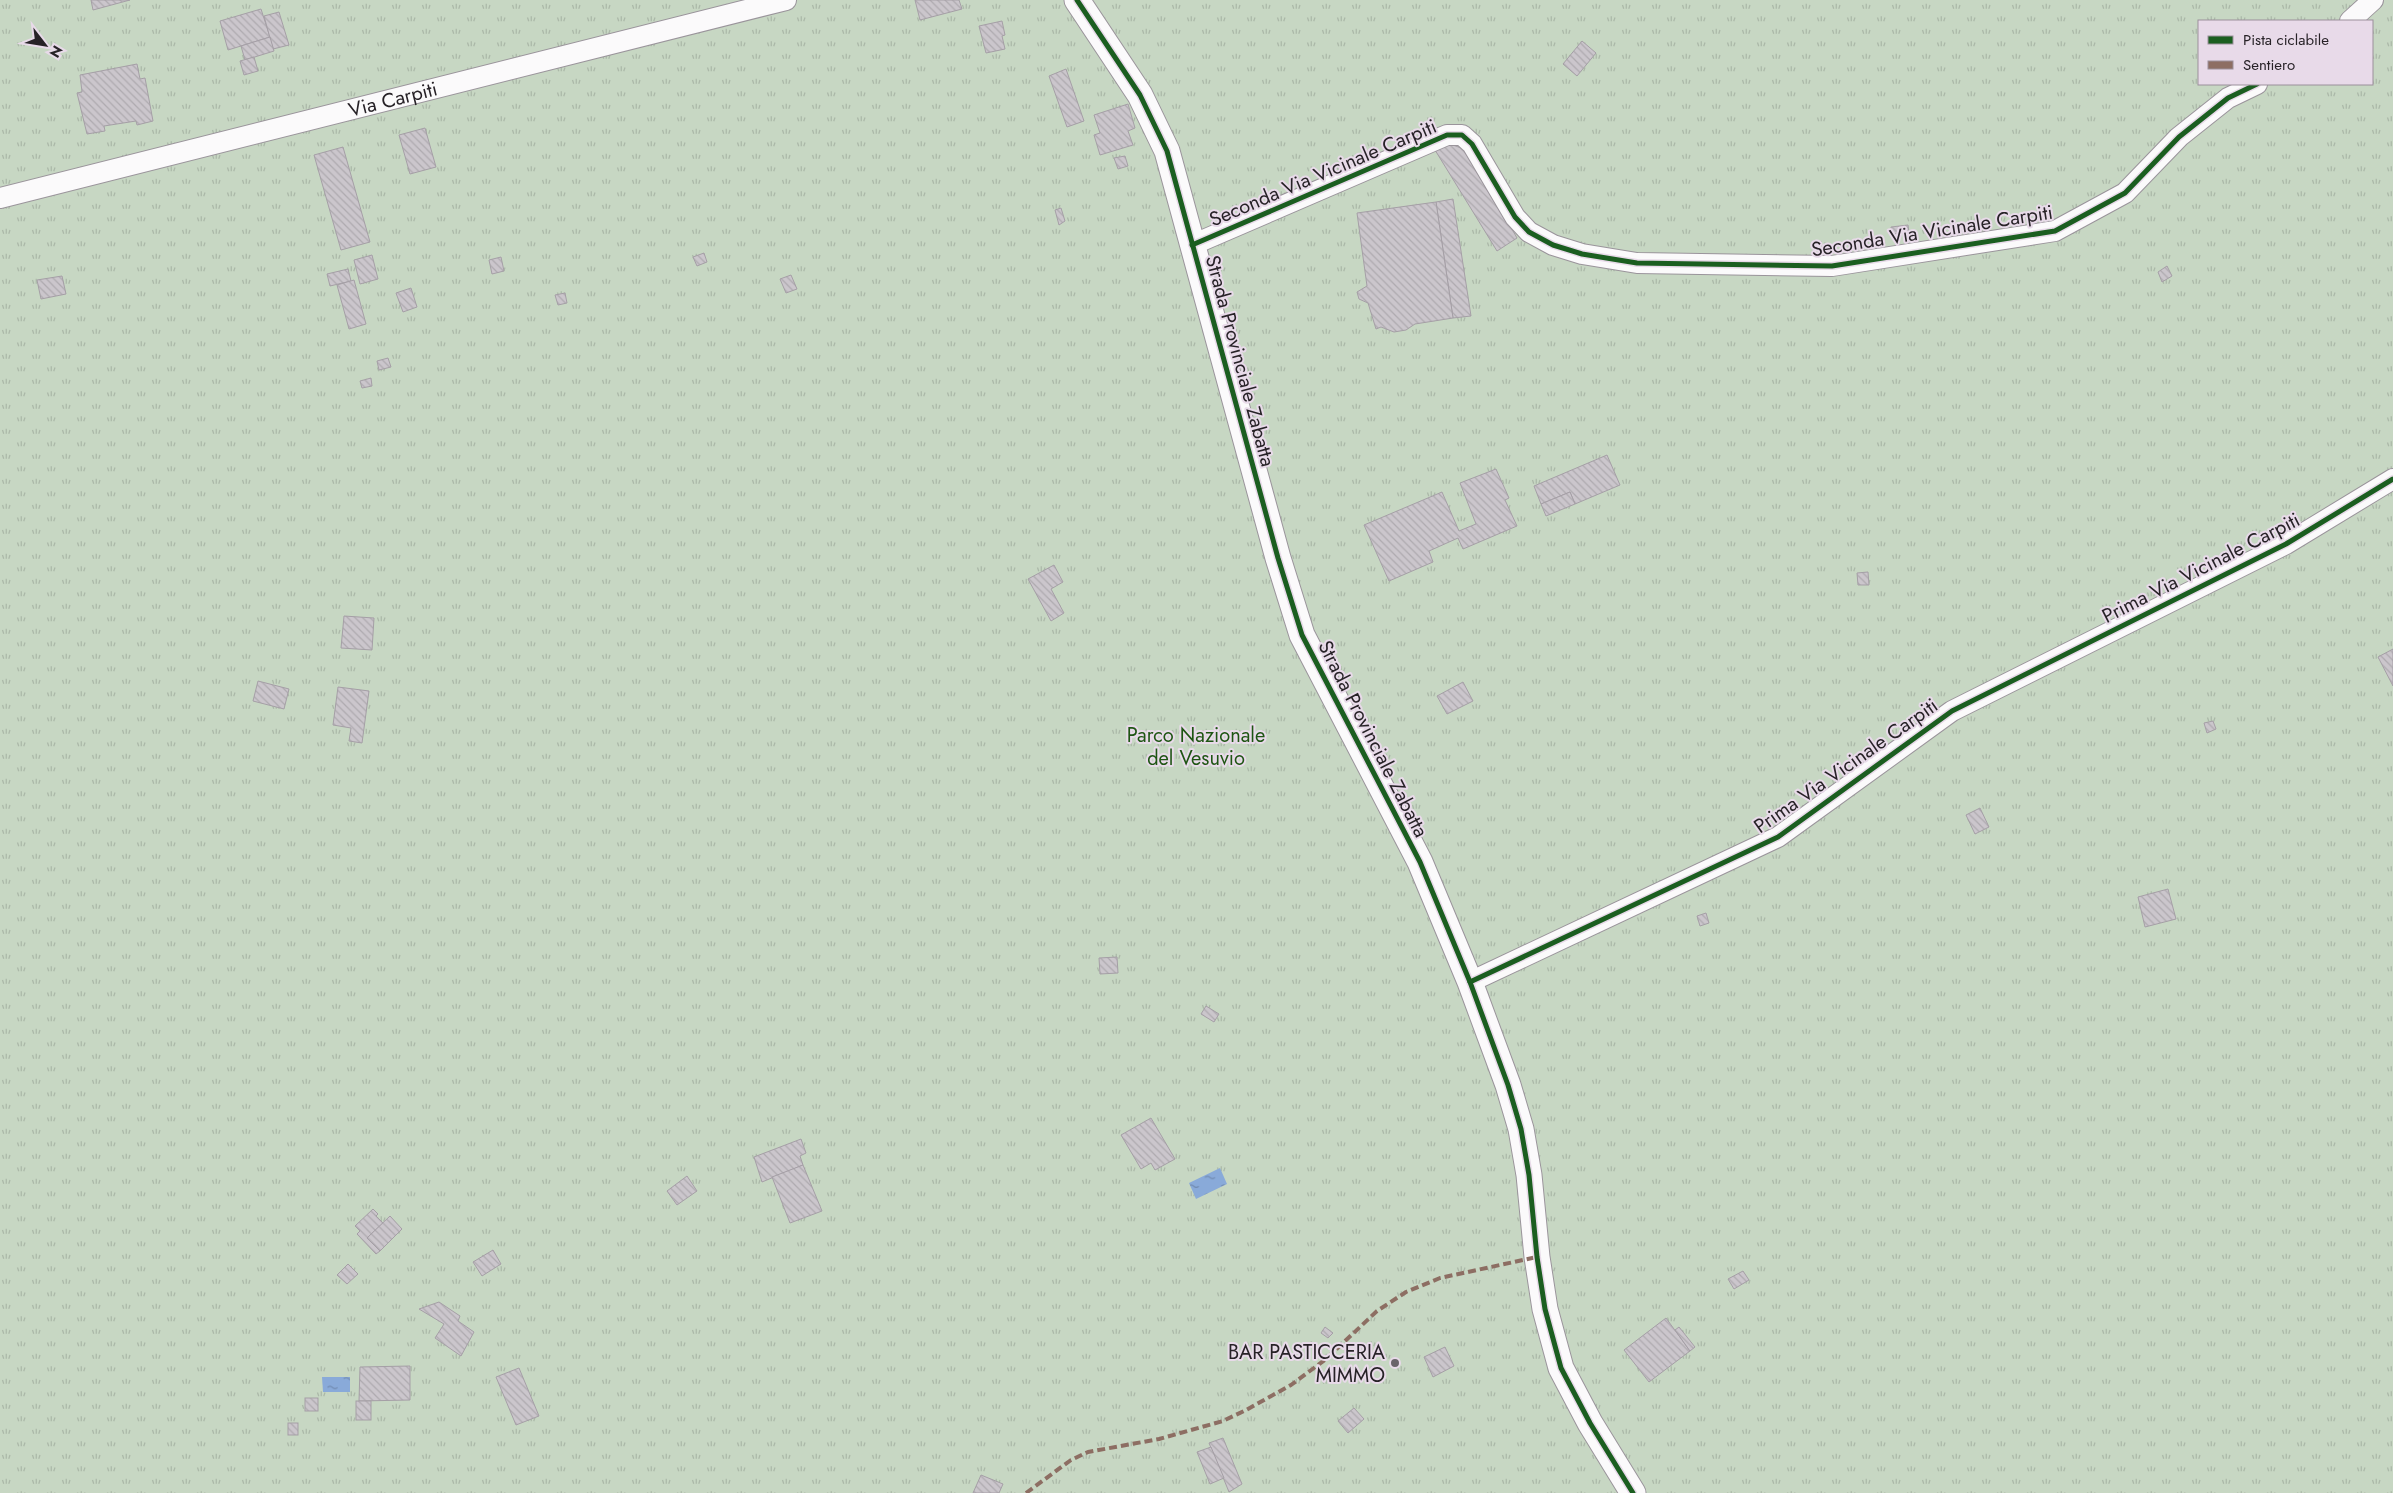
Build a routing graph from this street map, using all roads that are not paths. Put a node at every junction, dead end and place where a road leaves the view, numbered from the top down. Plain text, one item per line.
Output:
1 (786, 0) edge
2 (1077, 0) edge
3 (2373, 0) edge
4 (2351, 20) edge
5 (2256, 85) edge
6 (0, 198) edge
7 (1192, 245) junction
8 (2393, 479) edge
9 (1470, 982) junction
10 (1633, 1493) edge

1 - 6 street, Via Carpiti
2 - 7 street, Strada Provinciale Zabatta
3 - 4 street
5 - 7 street, Seconda Via Vicinale Carpiti
7 - 9 street, Strada Provinciale Zabatta
8 - 9 street, Prima Via Vicinale Carpiti
9 - 10 street, Strada Provinciale Zabatta

